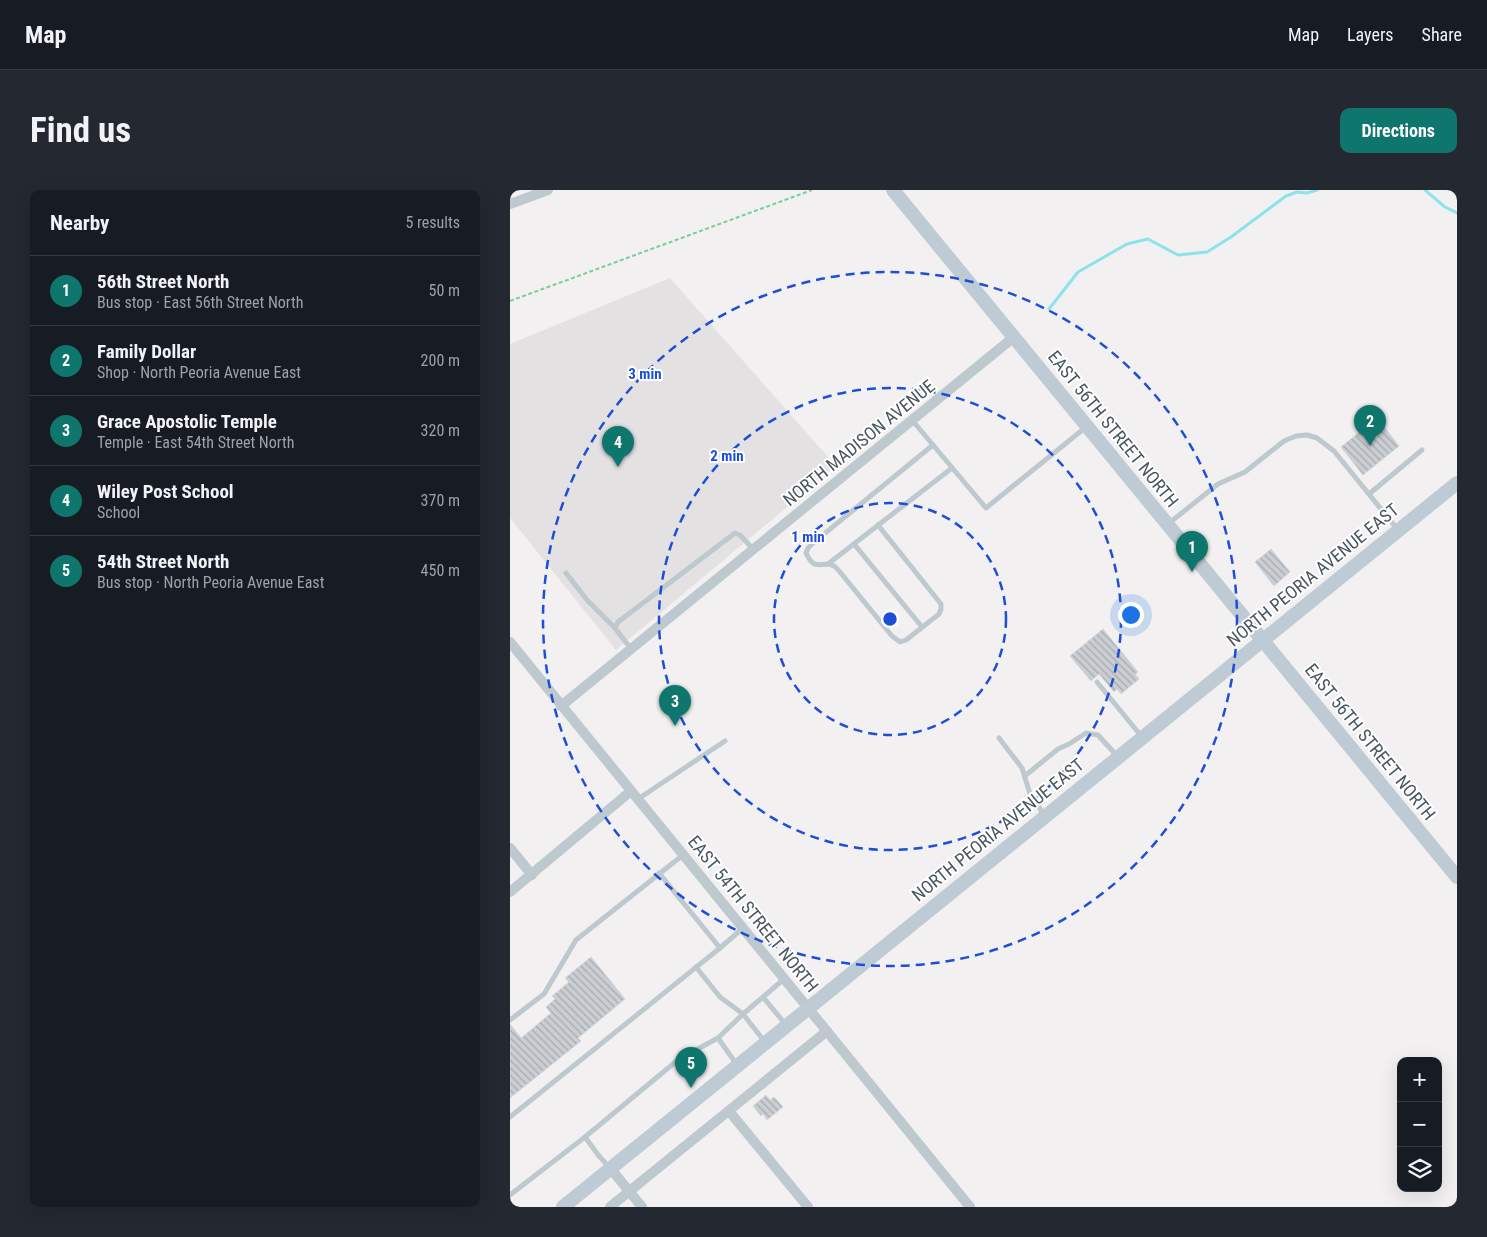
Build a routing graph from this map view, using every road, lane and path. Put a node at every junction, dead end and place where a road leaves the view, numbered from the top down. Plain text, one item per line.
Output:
1 (548, 190) edge
2 (812, 190) edge
3 (892, 190) edge
4 (510, 204) edge
5 (510, 301) edge
6 (1014, 338) junction
7 (912, 420) junction
8 (1086, 427) junction
9 (933, 446) junction
10 (1422, 450) dead end
11 (952, 468) junction
12 (1457, 483) edge
13 (1369, 494) junction
14 (878, 525) junction
15 (1167, 525) junction
16 (1398, 530) junction
17 (854, 544) junction
18 (753, 549) junction
19 (828, 564) junction
20 (566, 573) dead end
21 (922, 627) junction
22 (615, 628) junction
23 (1262, 641) junction
24 (510, 642) edge
25 (631, 649) junction
26 (1097, 682) dead end
27 (561, 706) junction
28 (999, 738) dead end
29 (1142, 738) junction
30 (725, 741) dead end
31 (1118, 758) junction
32 (1026, 775) junction
33 (635, 795) junction
34 (1045, 816) junction
35 (510, 848) edge
36 (683, 854) junction
37 (659, 873) junction
38 (532, 875) junction
39 (1457, 877) edge
40 (510, 892) edge
41 (743, 928) junction
42 (720, 948) junction
43 (696, 967) junction
44 (784, 978) junction
45 (763, 997) junction
46 (808, 1008) junction
47 (743, 1014) junction
48 (510, 1020) edge
49 (786, 1026) junction
50 (827, 1032) junction
51 (718, 1038) junction
52 (766, 1042) junction
53 (738, 1065) junction
54 (729, 1111) junction
55 (510, 1117) edge
56 (585, 1136) junction
57 (611, 1169) junction
58 (629, 1191) junction
59 (510, 1196) edge
60 (563, 1207) edge
61 (610, 1207) edge
62 (642, 1207) edge
63 (808, 1207) edge
64 (970, 1207) edge

1 - 4 street
2 - 5 path
3 - 6 main road, EAST 56TH STREET NORTH
6 - 7 street, NORTH MADISON AVENUE
6 - 8 main road, EAST 56TH STREET NORTH
7 - 9 lane
7 - 18 street, NORTH MADISON AVENUE
8 - 11 lane
8 - 15 main road, EAST 56TH STREET NORTH
9 - 11 lane
9 - 19 lane
10 - 13 lane
11 - 14 lane
12 - 16 main road, NORTH PEORIA AVENUE EAST
13 - 15 lane
13 - 16 lane
14 - 17 lane
14 - 21 lane
15 - 23 main road, EAST 56TH STREET NORTH
16 - 23 main road, NORTH PEORIA AVENUE EAST
17 - 19 lane
17 - 21 lane
18 - 22 lane
18 - 25 street, NORTH MADISON AVENUE
19 - 21 lane
20 - 22 lane
22 - 25 lane
23 - 29 main road, NORTH PEORIA AVENUE EAST
23 - 39 main road, EAST 56TH STREET NORTH
24 - 27 street, EAST 54TH STREET NORTH
25 - 27 street, NORTH MADISON AVENUE
26 - 29 lane
27 - 33 street, EAST 54TH STREET NORTH
28 - 32 lane
29 - 31 main road, NORTH PEORIA AVENUE EAST
30 - 33 lane
31 - 32 lane
31 - 34 main road, NORTH PEORIA AVENUE EAST
32 - 34 lane
33 - 36 street, EAST 54TH STREET NORTH
33 - 38 street
34 - 46 main road, NORTH PEORIA AVENUE EAST
35 - 38 street
36 - 37 lane
36 - 41 street, EAST 54TH STREET NORTH
37 - 42 lane
37 - 48 lane
38 - 40 street
41 - 42 lane
41 - 44 street, EAST 54TH STREET NORTH
42 - 43 lane
43 - 47 lane
43 - 55 lane
44 - 45 lane
44 - 46 street, EAST 54TH STREET NORTH
45 - 47 lane
45 - 49 lane
46 - 49 main road, NORTH PEORIA AVENUE EAST
46 - 50 street, EAST 54TH STREET NORTH
47 - 51 lane
47 - 52 lane
49 - 52 main road, NORTH PEORIA AVENUE EAST
50 - 54 street
50 - 64 street, EAST 54TH STREET NORTH
51 - 53 lane
51 - 56 lane
52 - 53 main road, NORTH PEORIA AVENUE EAST
53 - 57 main road, NORTH PEORIA AVENUE EAST
54 - 58 street
54 - 63 street
56 - 57 lane
56 - 59 lane
57 - 58 street
57 - 60 main road, NORTH PEORIA AVENUE EAST
58 - 61 street
58 - 62 street

